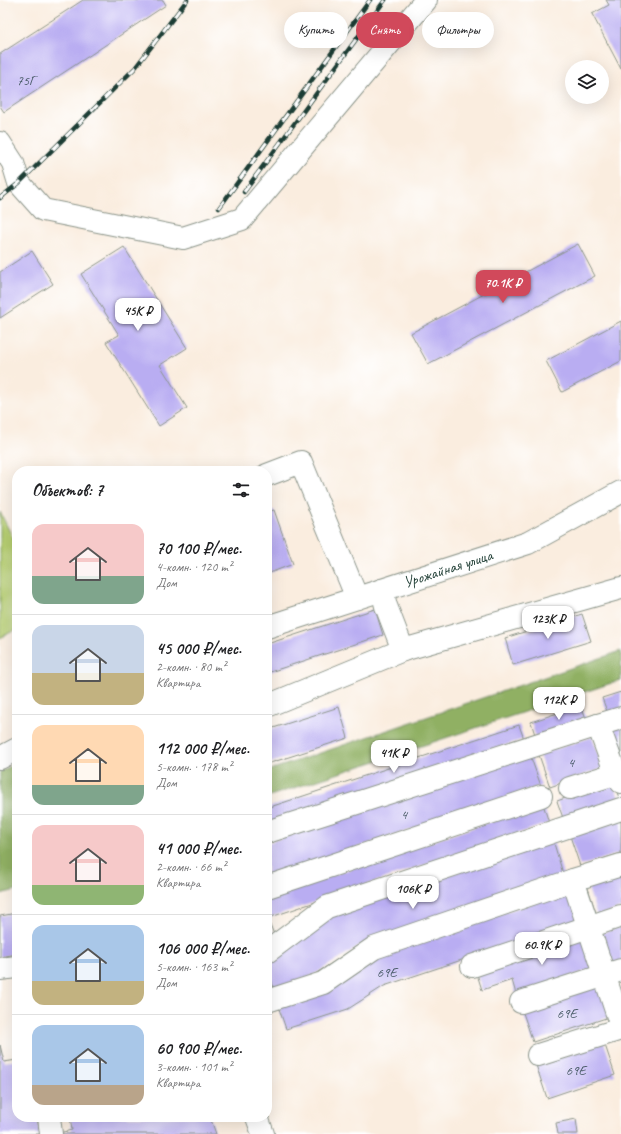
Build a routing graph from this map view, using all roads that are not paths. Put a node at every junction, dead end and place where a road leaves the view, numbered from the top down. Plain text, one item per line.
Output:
1 (426, 0) edge
2 (0, 143) edge
3 (6, 170) edge
4 (272, 473) edge
5 (621, 492) edge
6 (621, 588) edge
7 (382, 590) junction
8 (356, 598) junction
9 (272, 625) edge
10 (402, 650) junction
11 (272, 704) edge
12 (621, 718) edge
13 (598, 725) junction
14 (12, 751) edge
15 (0, 758) edge
16 (619, 776) edge
17 (570, 788) dead end
18 (541, 796) dead end
19 (621, 809) edge
20 (272, 830) edge
21 (621, 865) edge
22 (573, 880) junction
23 (272, 885) edge
24 (621, 916) edge
25 (589, 927) junction
26 (272, 948) edge
27 (472, 966) dead end
28 (12, 967) edge
29 (0, 969) edge
30 (613, 973) edge
31 (272, 999) edge
32 (521, 1002) dead end
33 (621, 1026) edge
34 (621, 1029) edge
35 (538, 1055) dead end
36 (49, 1122) edge
37 (259, 1122) edge
38 (51, 1134) edge
39 (263, 1134) edge

1 - 3 street
2 - 3 street
4 - 8 street
5 - 7 street, Урожайная улица
6 - 10 street
7 - 8 street, Урожайная улица
7 - 10 street
8 - 9 street, Урожайная улица
10 - 11 street
12 - 13 street
13 - 16 street
13 - 20 street
14 - 15 street
16 - 17 street
18 - 23 street
19 - 26 street
21 - 22 street
22 - 25 street
22 - 31 street
24 - 25 street
25 - 27 street
25 - 30 street
28 - 29 street
30 - 32 street
30 - 33 street
34 - 35 street
36 - 38 street
37 - 39 street

